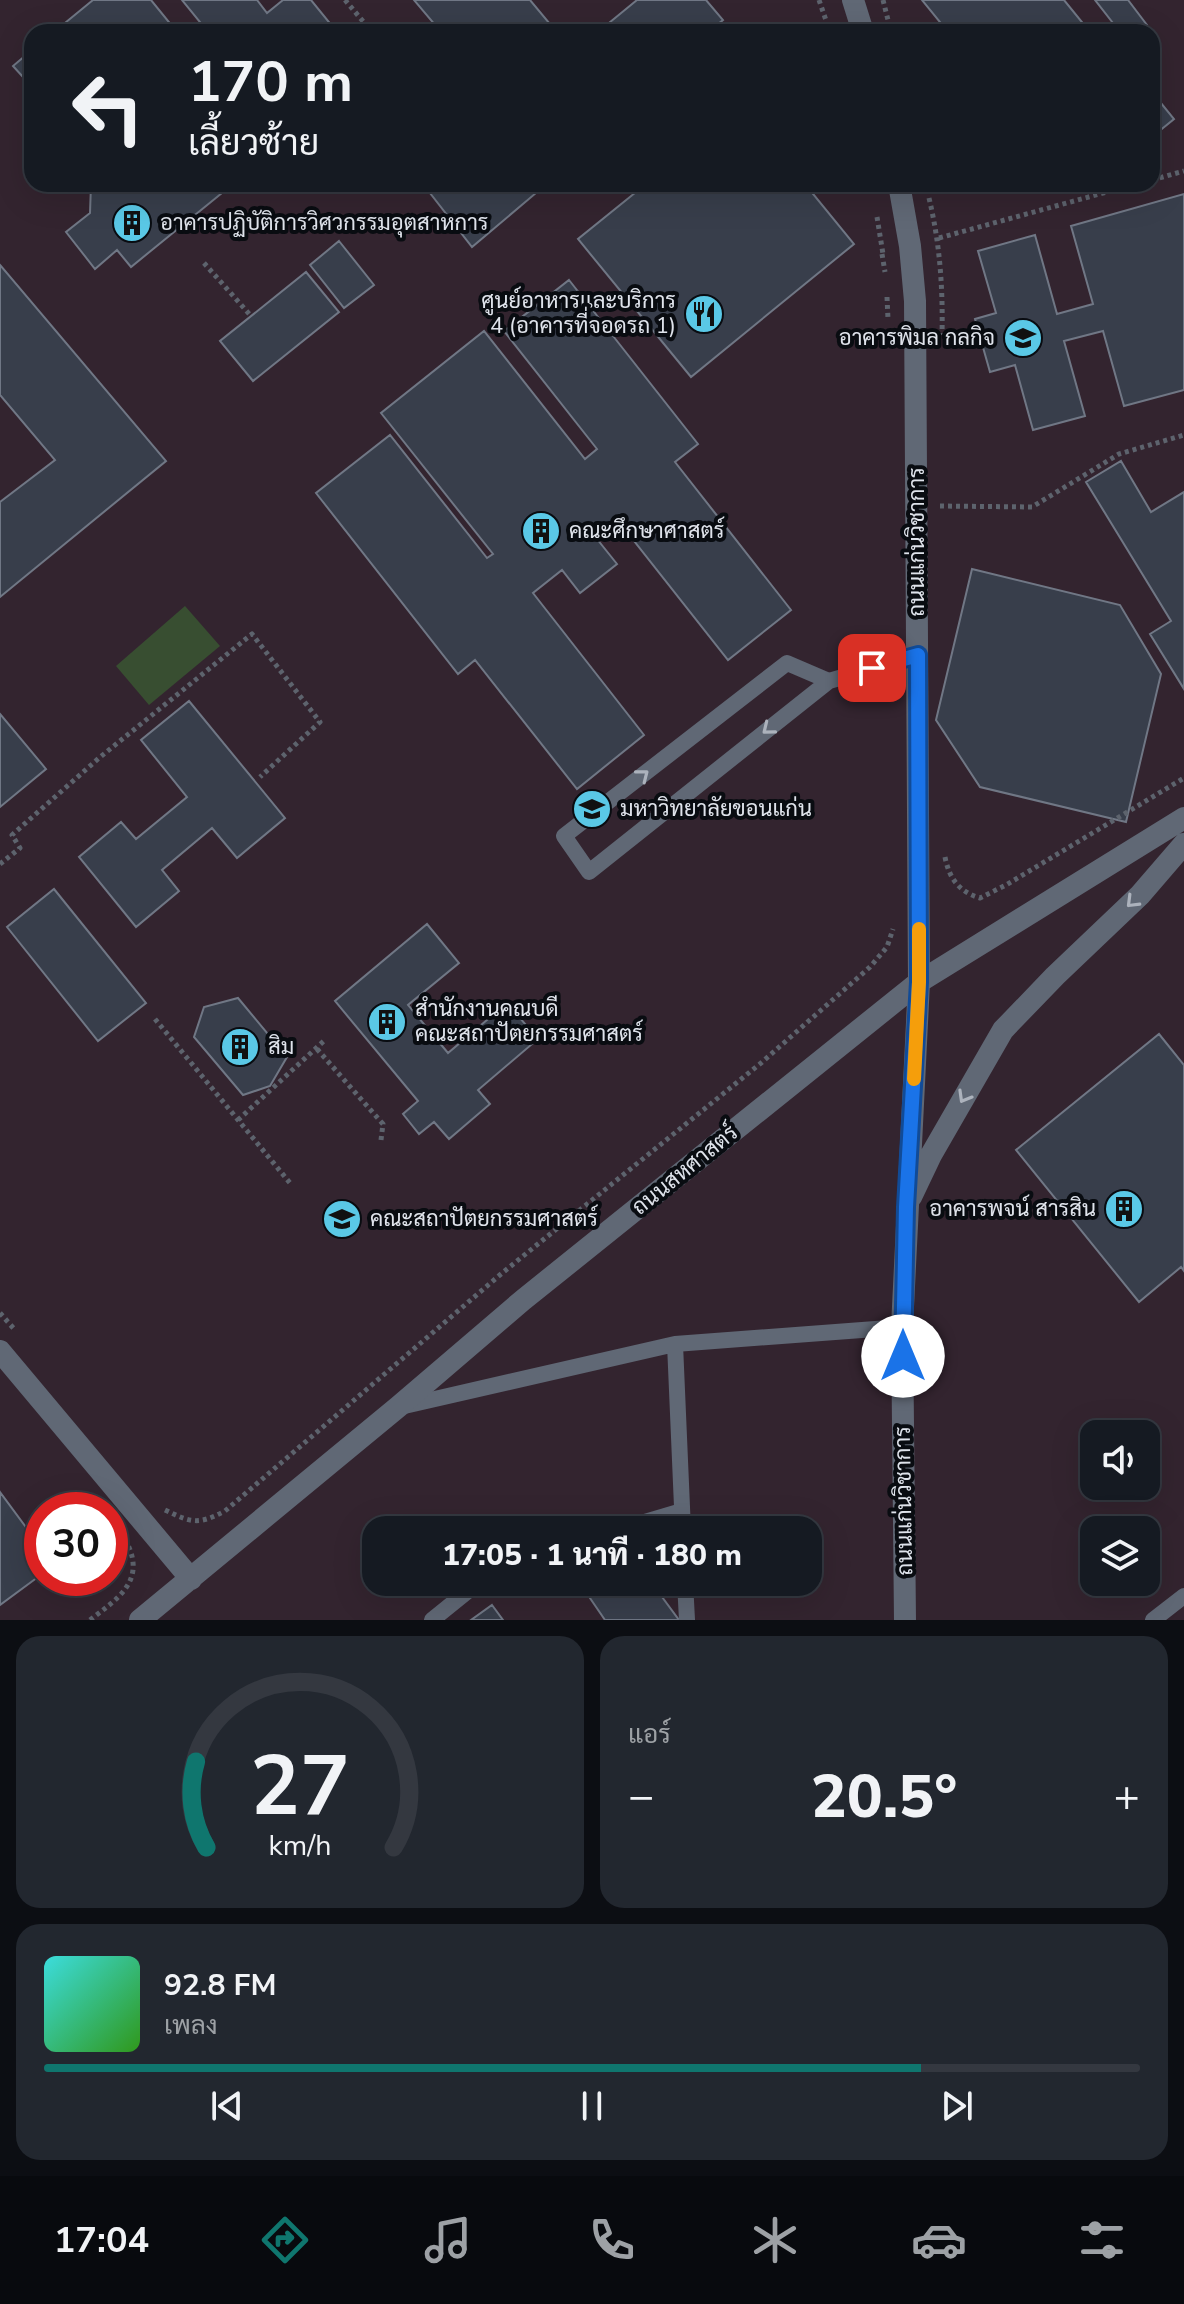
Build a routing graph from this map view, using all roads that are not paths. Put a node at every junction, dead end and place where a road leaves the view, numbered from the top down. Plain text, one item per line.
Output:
1 (853, 0) edge
2 (860, 24) edge
3 (900, 192) edge
4 (918, 655) junction
5 (829, 681) junction
6 (1184, 818) edge
7 (1184, 844) edge
8 (919, 982) junction
9 (906, 1207) junction
10 (902, 1327) junction
11 (675, 1344) junction
12 (0, 1351) edge
13 (398, 1407) junction
14 (682, 1511) junction
15 (665, 1516) edge
16 (682, 1516) edge
17 (191, 1579) junction
18 (462, 1596) edge
19 (686, 1596) edge
20 (1184, 1596) edge
21 (140, 1620) edge
22 (432, 1620) edge
23 (687, 1620) edge
24 (905, 1620) edge
25 (1153, 1620) edge

1 - 2 street
3 - 4 street, ถนนแก่นวิชาการ
4 - 5 lane
4 - 8 street, ถนนแก่นวิชาการ
5 -> 5 lane
6 - 8 street, ถนนสหศาสตร์
7 -> 9 street
8 - 9 street, ถนนแก่นวิชาการ
8 - 13 street, ถนนสหศาสตร์
9 - 10 street, ถนนแก่นวิชาการ
10 - 11 lane
10 - 24 street, ถนนแก่นวิชาการ
11 - 13 lane
11 - 14 lane
12 - 17 street
13 - 17 street, ถนนสหศาสตร์
14 - 15 lane
14 - 16 lane
17 - 21 street, ถนนสหศาสตร์
18 - 22 lane
19 - 23 lane
20 - 25 lane

